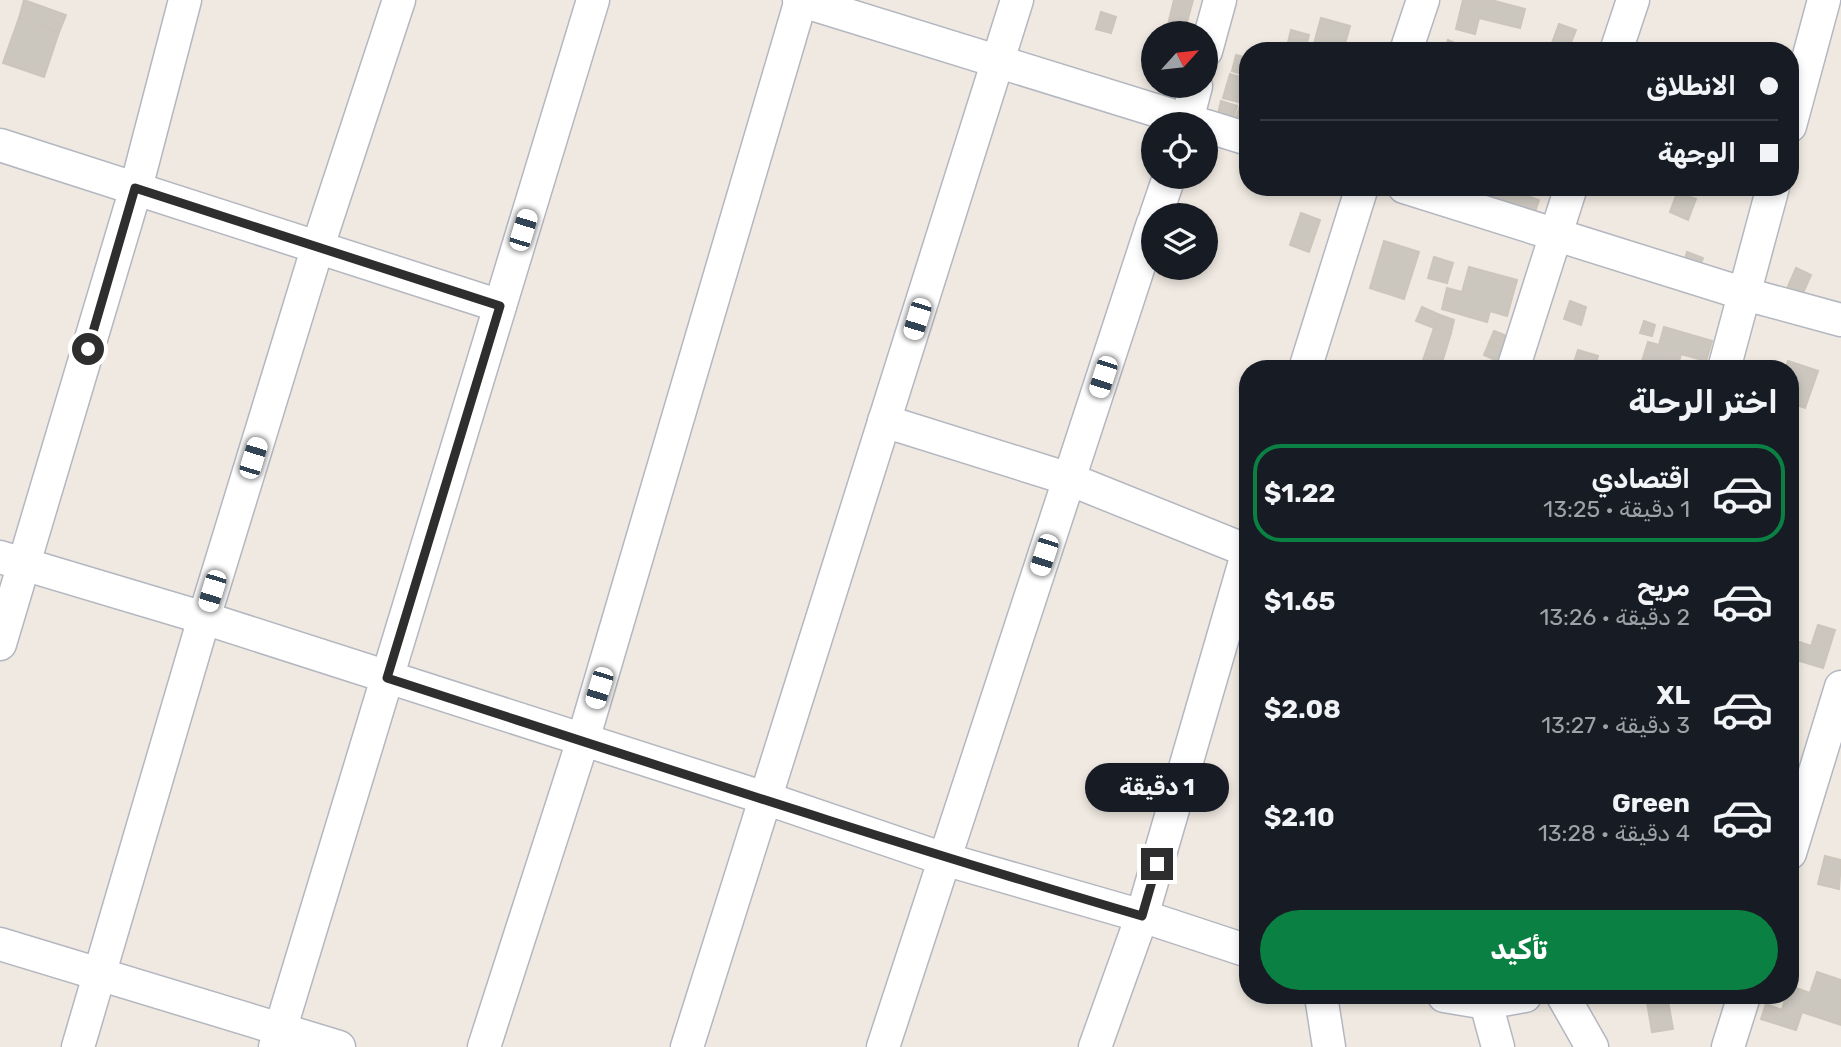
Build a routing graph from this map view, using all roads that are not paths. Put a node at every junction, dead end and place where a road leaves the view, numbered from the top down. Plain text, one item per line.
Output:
1 (184, 0) edge
2 (399, 0) edge
3 (593, 0) edge
4 (801, 0) edge
5 (1017, 0) edge
6 (1220, 0) edge
7 (1423, 0) edge
8 (1633, 0) edge
9 (1824, 0) edge
10 (1214, 21) edge
11 (1409, 42) edge
12 (1619, 42) edge
13 (998, 63) junction
14 (1799, 92) edge
15 (1156, 112) edge
16 (1218, 131) edge
17 (1239, 136) edge
18 (0, 145) edge
19 (135, 188) junction
20 (1359, 196) edge
21 (1434, 196) edge
22 (1567, 196) edge
23 (1771, 196) edge
24 (1555, 232) junction
25 (318, 246) junction
26 (1141, 260) edge
27 (1745, 294) junction
28 (500, 306) junction
29 (1841, 320) edge
30 (1308, 360) edge
31 (1516, 360) edge
32 (1727, 360) edge
33 (884, 421) junction
34 (1069, 479) junction
35 (1239, 547) edge
36 (13, 560) edge
37 (1239, 582) edge
38 (204, 618) junction
39 (0, 644) edge
40 (387, 678) junction
41 (1841, 687) edge
42 (1836, 724) edge
43 (583, 740) junction
44 (765, 798) junction
45 (1799, 828) edge
46 (944, 859) junction
47 (1142, 916) junction
48 (0, 944) edge
49 (1239, 948) edge
50 (100, 973) junction
51 (1322, 1004) edge
52 (1486, 1004) edge
53 (1568, 1004) edge
54 (1741, 1004) edge
55 (278, 1038) edge
56 (78, 1047) edge
57 (340, 1047) edge
58 (484, 1047) edge
59 (687, 1047) edge
60 (883, 1047) edge
61 (1095, 1047) edge
62 (1329, 1047) edge
63 (1498, 1047) edge
64 (1592, 1047) edge
65 (1728, 1047) edge

1 - 19 street
2 - 25 street
3 - 28 street
4 - 13 street
4 - 43 street
5 - 13 street
6 - 10 street
7 - 11 street
8 - 12 street
9 - 14 street
13 - 15 street
13 - 33 street
16 - 17 street
18 - 19 street
19 - 25 street
19 - 36 street
20 - 30 street
21 - 24 street
22 - 24 street
23 - 27 street
24 - 27 street
24 - 31 street
25 - 28 street
25 - 38 street
26 - 34 street
27 - 29 street
27 - 32 street
28 - 40 street
33 - 34 street
33 - 44 street
34 - 35 street
34 - 46 street
36 - 38 street
36 - 39 street
37 - 47 street
38 - 40 street
38 - 50 street
40 - 43 street
40 - 55 street
41 - 42 street
42 - 45 street
43 - 44 street
43 - 58 street
44 - 46 street
44 - 59 street
46 - 47 street
46 - 60 street
47 - 49 street
47 - 61 street
48 - 50 street
50 - 55 street
50 - 56 street
51 - 62 street
52 - 63 street
53 - 64 street
54 - 65 street
55 - 57 street

